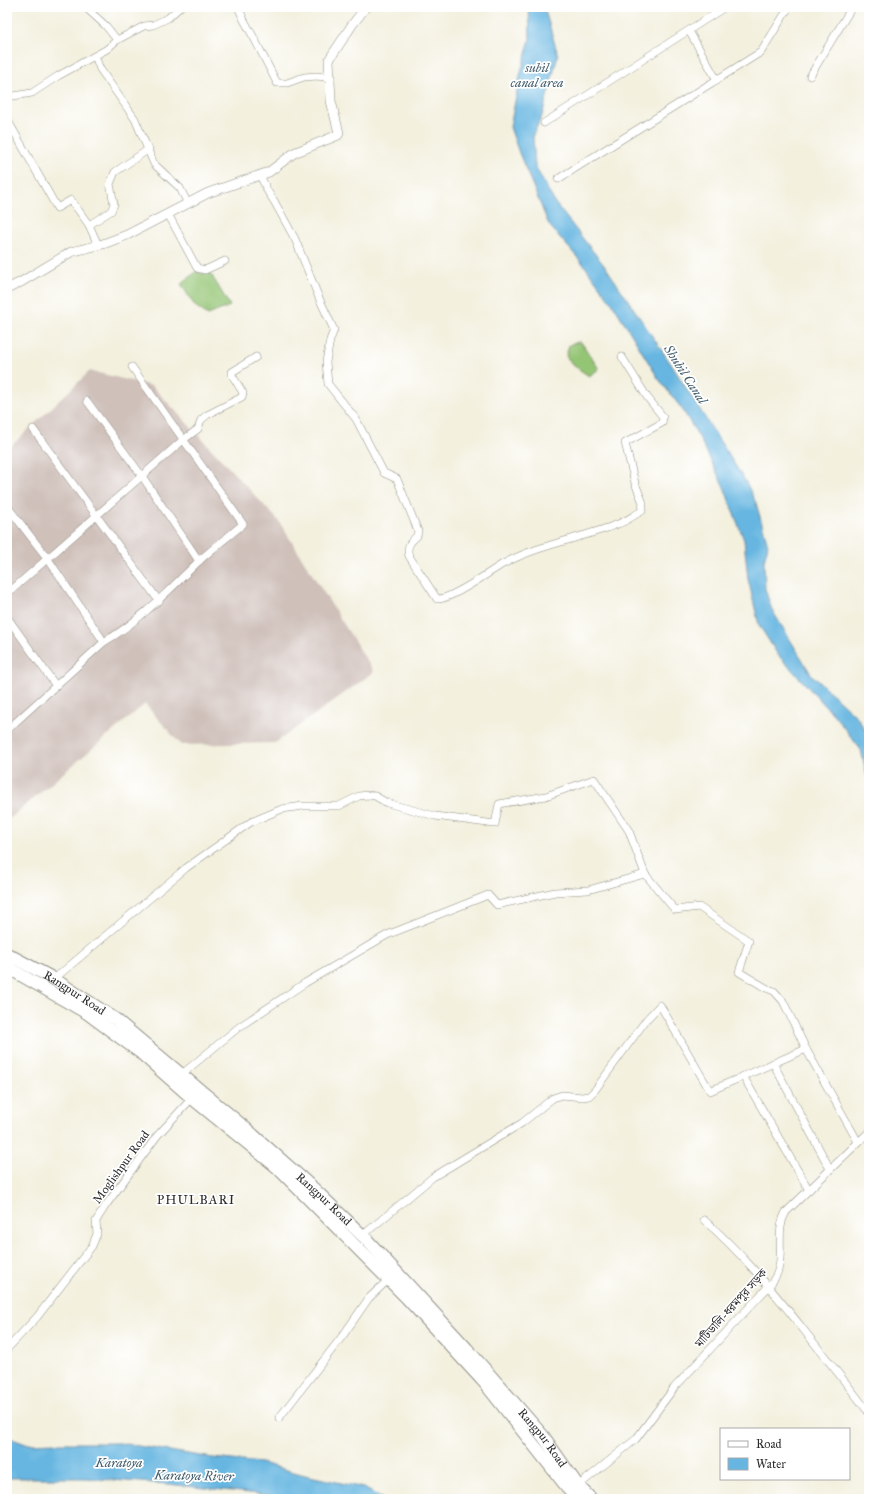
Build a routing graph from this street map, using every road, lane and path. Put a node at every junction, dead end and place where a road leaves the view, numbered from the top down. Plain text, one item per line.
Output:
1 (85, 7) edge
2 (180, 7) edge
3 (238, 7) edge
4 (366, 7) edge
5 (725, 7) edge
6 (789, 7) edge
7 (852, 7) edge
8 (689, 31) junction
9 (117, 40) junction
10 (95, 56) junction
11 (810, 76) dead end
12 (331, 78) junction
13 (717, 80) junction
14 (7, 97) edge
15 (7, 119) edge
16 (544, 123) dead end
17 (149, 149) junction
18 (260, 174) junction
19 (558, 179) dead end
20 (188, 204) junction
21 (168, 214) junction
22 (89, 225) junction
23 (98, 245) junction
24 (226, 261) dead end
25 (7, 289) edge
26 (256, 357) dead end
27 (622, 357) dead end
28 (132, 368) dead end
29 (87, 401) dead end
30 (33, 429) dead end
31 (183, 440) junction
32 (142, 476) junction
33 (7, 506) edge
34 (96, 516) junction
35 (48, 559) junction
36 (199, 561) junction
37 (7, 594) edge
38 (159, 601) junction
39 (7, 617) edge
40 (104, 642) junction
41 (56, 686) junction
42 (7, 730) edge
43 (645, 874) junction
44 (7, 954) edge
45 (7, 967) edge
46 (54, 979) junction
47 (806, 1049) junction
48 (773, 1063) junction
49 (182, 1074) junction
50 (743, 1076) junction
51 (192, 1098) junction
52 (869, 1132) edge
53 (858, 1142) junction
54 (830, 1169) junction
55 (809, 1190) junction
56 (704, 1220) dead end
57 (362, 1236) junction
58 (389, 1280) junction
59 (769, 1286) junction
60 (7, 1349) edge
61 (869, 1414) edge
62 (279, 1418) dead end
63 (578, 1486) junction
64 (579, 1499) edge
65 (592, 1499) edge

1 - 9 street
2 - 9 street
3 - 12 street
4 - 12 street
5 - 8 street
6 - 13 street
7 - 11 street
8 - 13 street
8 - 16 street
9 - 10 street
10 - 14 street
10 - 17 street
12 - 18 street
13 - 19 street
15 - 22 street
17 - 20 street
17 - 22 street
18 - 20 street
18 - 27 street
20 - 21 street
21 - 23 street
21 - 24 street
22 - 23 street
23 - 25 street
26 - 31 street
28 - 31 street
29 - 32 street
30 - 34 street
31 - 32 street
31 - 36 street
32 - 34 street
32 - 36 street
33 - 35 street
34 - 35 street
34 - 38 street
35 - 37 street
35 - 40 street
36 - 38 street
38 - 40 street
39 - 41 street
40 - 41 street
41 - 42 street
43 - 46 street
43 - 47 street
43 - 49 street
44 - 46 highway, Rangpur Road
45 - 51 highway, Rangpur Road
46 - 49 highway, Rangpur Road
47 - 48 street
47 - 53 street
48 - 50 street
48 - 54 street
49 - 57 highway, Rangpur Road
50 - 55 street
50 - 57 street
51 - 58 highway, Rangpur Road
51 - 60 street, Moglishpur Road
52 - 53 street, মাটিডালি-ধরমপুর সড়ক
53 - 54 street, মাটিডালি-ধরমপুর সড়ক
54 - 55 street, মাটিডালি-ধরমপুর সড়ক
55 - 59 street, মাটিডালি-ধরমপুর সড়ক
56 - 59 street
57 - 63 highway, Rangpur Road
58 - 62 street
58 - 64 highway, Rangpur Road
59 - 61 street
59 - 63 street, মাটিডালি-ধরমপুর সড়ক
63 - 65 highway, Rangpur Road

